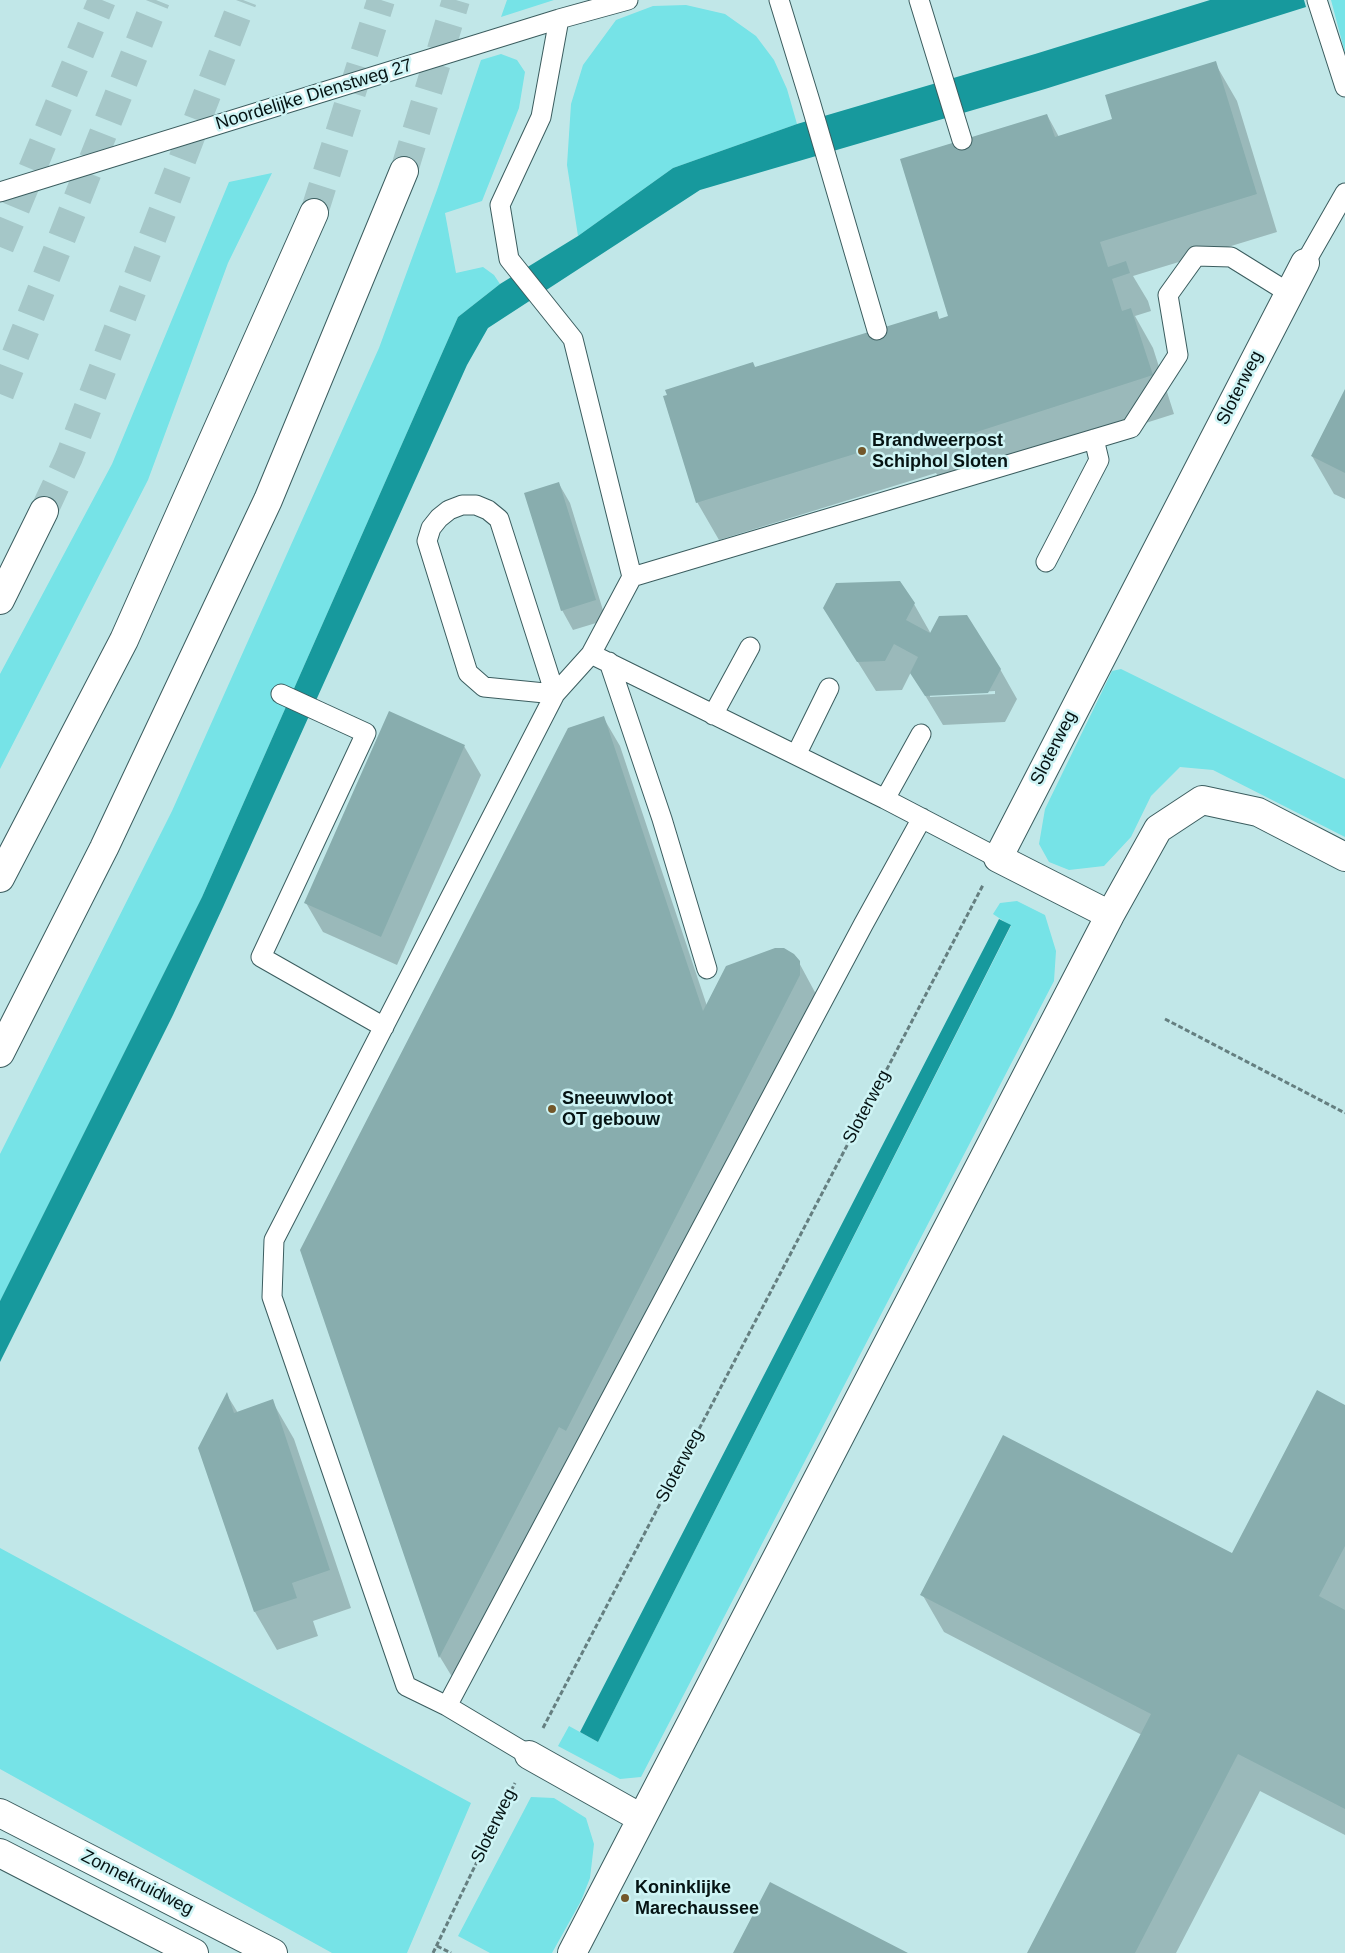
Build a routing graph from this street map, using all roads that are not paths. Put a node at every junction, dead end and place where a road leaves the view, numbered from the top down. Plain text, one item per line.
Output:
1 (628, 0) edge
2 (779, 0) edge
3 (919, 0) edge
4 (1317, 0) edge
5 (559, 19) junction
6 (1345, 87) edge
7 (962, 140) dead end
8 (404, 171) tunnel mouth
9 (0, 192) edge
10 (1345, 193) edge
11 (314, 213) tunnel mouth
12 (1305, 263) joint
13 (1289, 293) junction
14 (877, 330) dead end
15 (1094, 440) junction
16 (44, 511) tunnel mouth
17 (1046, 562) dead end
18 (632, 577) junction
19 (0, 600) edge
20 (750, 647) dead end
21 (591, 654) junction
22 (609, 662) junction
23 (829, 688) dead end
24 (280, 694) dead end
25 (555, 694) junction
26 (713, 715) junction
27 (921, 734) dead end
28 (796, 755) junction
29 (885, 799) junction
30 (922, 818) junction
31 (1345, 857) edge
32 (998, 858) junction
33 (0, 878) edge
34 (1110, 915) junction
35 (707, 969) dead end
36 (384, 1027) junction
37 (0, 1052) edge
38 (447, 1706) junction
39 (529, 1755) joint
40 (0, 1813) edge
41 (641, 1818) junction
42 (0, 1853) edge
43 (194, 1953) edge
44 (273, 1953) edge
45 (572, 1953) edge

1 - 5 lane, Noordelijke Dienstweg 27
2 - 14 lane
3 - 7 lane
4 - 6 lane
5 - 9 lane, Noordelijke Dienstweg 27
5 - 18 lane
8 - 37 main road
10 - 12 lane
11 - 33 main road
12 - 13 main road, Sloterweg
13 - 15 lane
13 - 32 main road, Sloterweg
15 - 17 lane
15 - 18 lane
16 - 19 main road
18 - 21 lane
20 - 26 lane
21 - 22 lane
21 - 25 lane
22 - 26 lane
22 - 35 lane
23 - 28 lane
24 - 36 lane
25 - 25 lane
25 - 36 lane
26 - 28 lane
27 - 29 lane
28 - 29 lane
29 - 30 lane
30 - 32 lane
30 - 38 lane
31 - 34 main road
32 - 34 main road
34 - 41 main road
36 - 38 lane
38 - 39 lane
39 - 41 main road
40 - 44 main road, Zonnekruidweg
41 - 45 main road
42 - 43 main road, Zonnekruidweg

